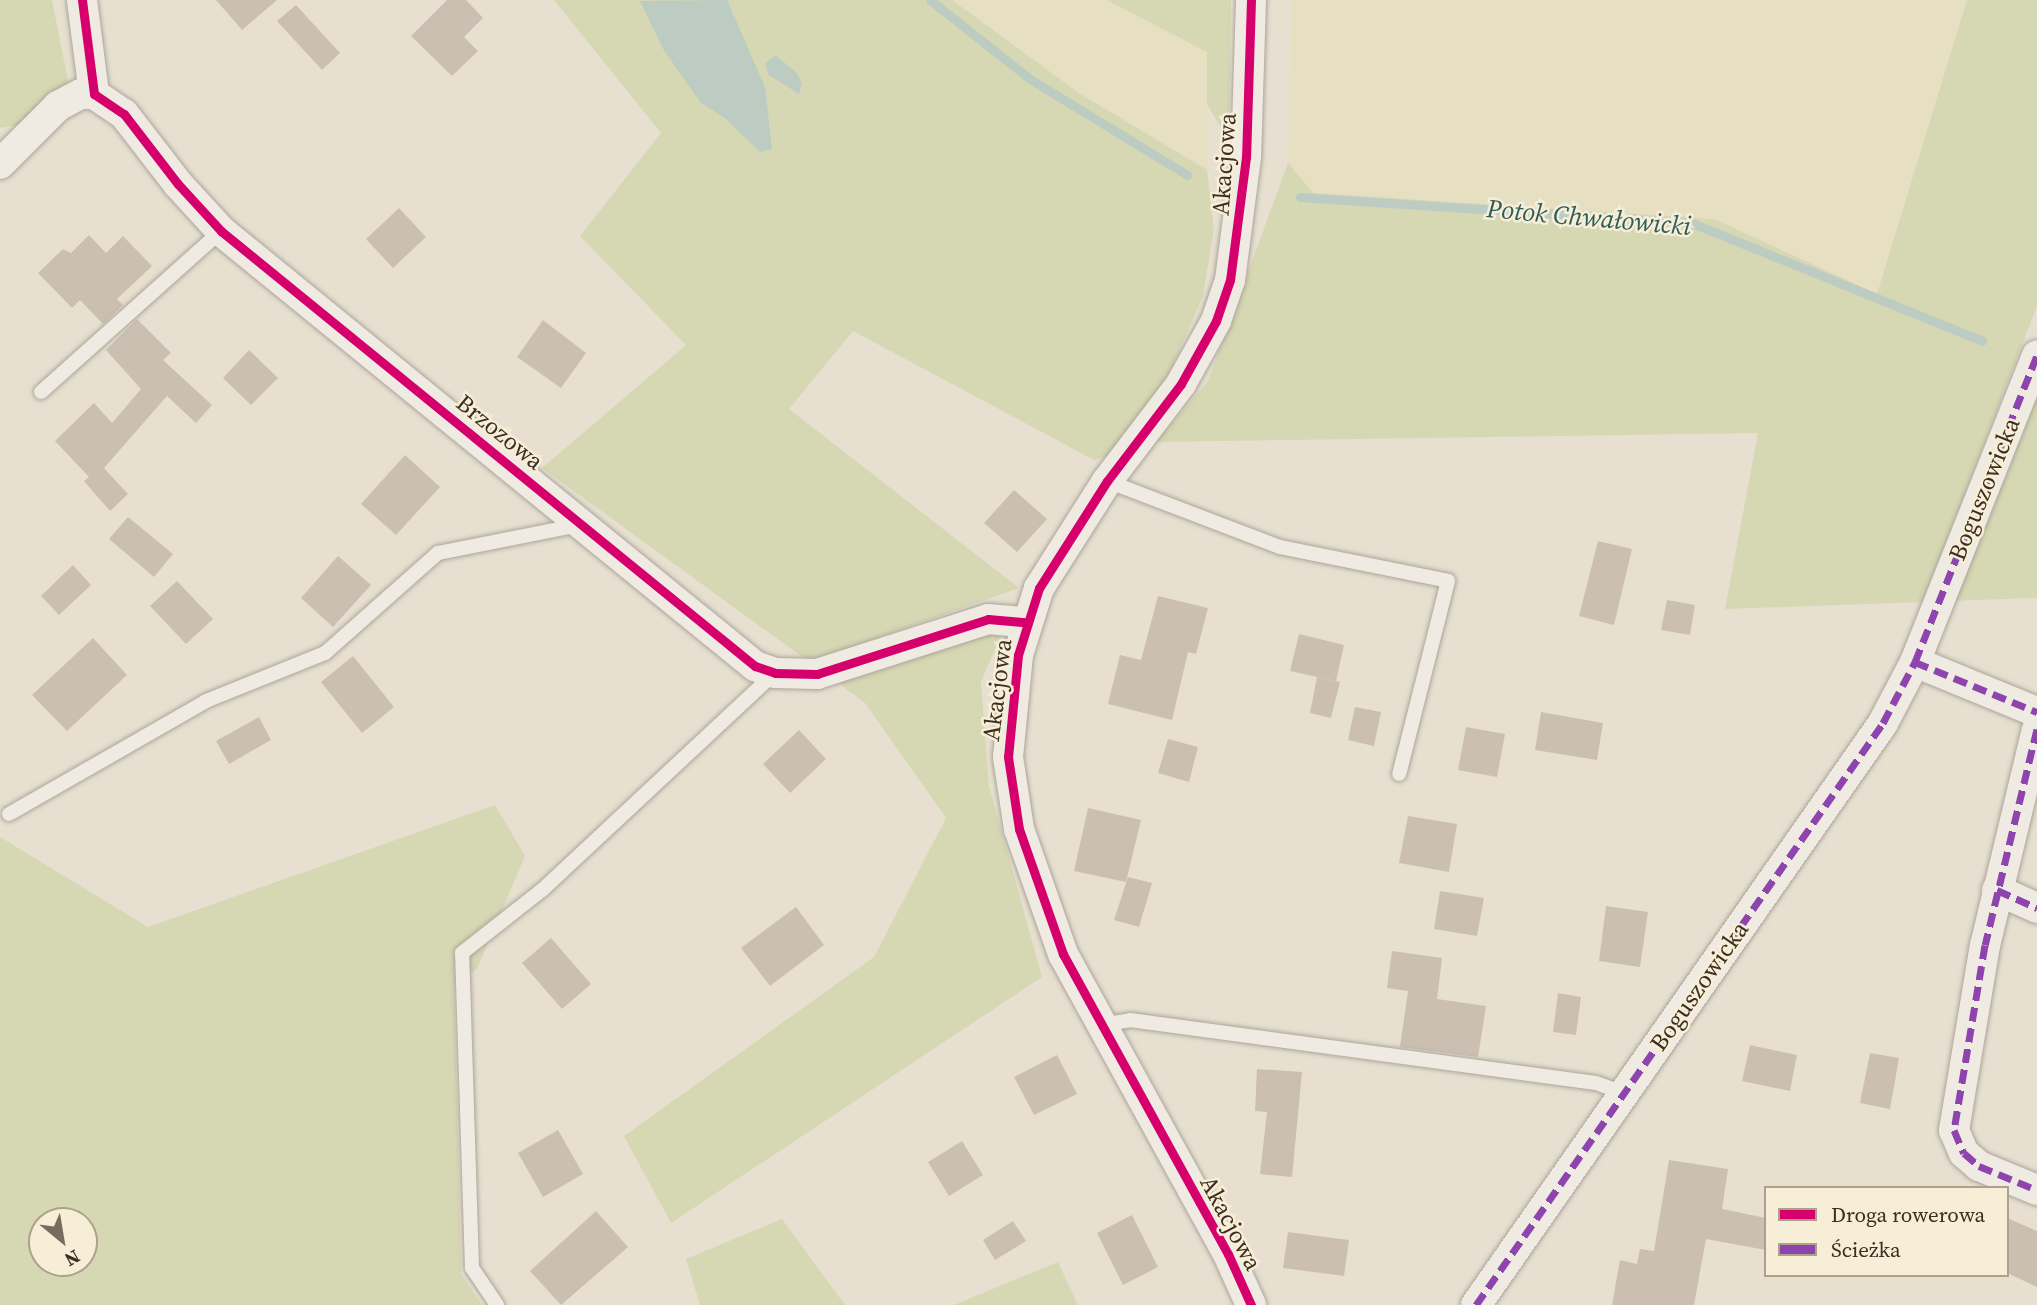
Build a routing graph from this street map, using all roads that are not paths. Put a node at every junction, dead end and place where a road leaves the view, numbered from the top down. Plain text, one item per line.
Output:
1 (82, 0) edge
2 (1251, 0) edge
3 (94, 94) junction
4 (0, 163) edge
5 (221, 231) junction
6 (2037, 355) edge
7 (41, 392) dead end
8 (1107, 481) junction
9 (584, 524) junction
10 (1025, 622) junction
11 (1915, 662) junction
12 (775, 673) junction
13 (2037, 712) edge
14 (2037, 729) edge
15 (1399, 774) dead end
16 (9, 814) dead end
17 (1997, 891) junction
18 (2037, 908) edge
19 (1100, 1026) junction
20 (1624, 1093) junction
21 (2037, 1190) edge
22 (497, 1305) edge
23 (1251, 1305) edge
24 (1476, 1305) edge

1 - 3 street
2 - 8 street, Akacjowa
3 - 4 street
3 - 5 street, Brzozowa
5 - 7 lane
5 - 9 street, Brzozowa
6 - 11 street, Boguszowicka
8 - 10 street, Akacjowa
8 - 15 lane
9 - 12 street, Brzozowa
9 - 16 lane
10 - 12 street, Brzozowa
10 - 19 street, Akacjowa
11 - 13 street
11 - 20 street, Boguszowicka
12 - 22 lane
14 - 17 street
17 - 18 street
17 - 21 street
19 - 20 lane
19 - 23 street, Akacjowa
20 - 24 street, Boguszowicka

